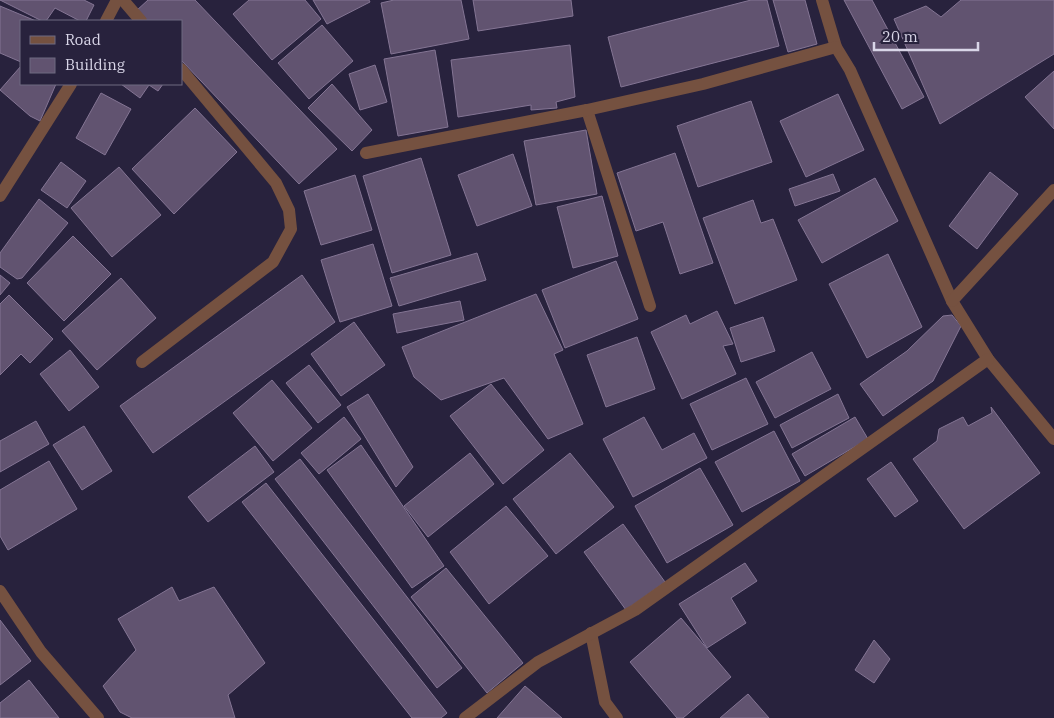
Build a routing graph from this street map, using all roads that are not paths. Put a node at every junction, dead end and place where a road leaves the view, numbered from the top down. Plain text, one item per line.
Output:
1 (117, 0) edge
2 (123, 0) edge
3 (822, 0) edge
4 (107, 20) edge
5 (140, 20) edge
6 (836, 47) junction
7 (182, 70) edge
8 (70, 85) edge
9 (587, 110) junction
10 (366, 153) dead end
11 (1054, 190) edge
12 (0, 196) edge
13 (952, 301) junction
14 (650, 306) dead end
15 (988, 359) junction
16 (142, 362) dead end
17 (1054, 438) edge
18 (0, 591) edge
19 (591, 634) junction
20 (98, 718) edge
21 (465, 718) edge
22 (617, 718) edge

1 - 4 street
2 - 5 street
3 - 6 street
6 - 9 street
6 - 13 street
7 - 16 street
8 - 12 street
9 - 10 street
9 - 14 street
11 - 13 street
13 - 15 street
15 - 17 street
15 - 19 street
18 - 20 street
19 - 21 street
19 - 22 street

